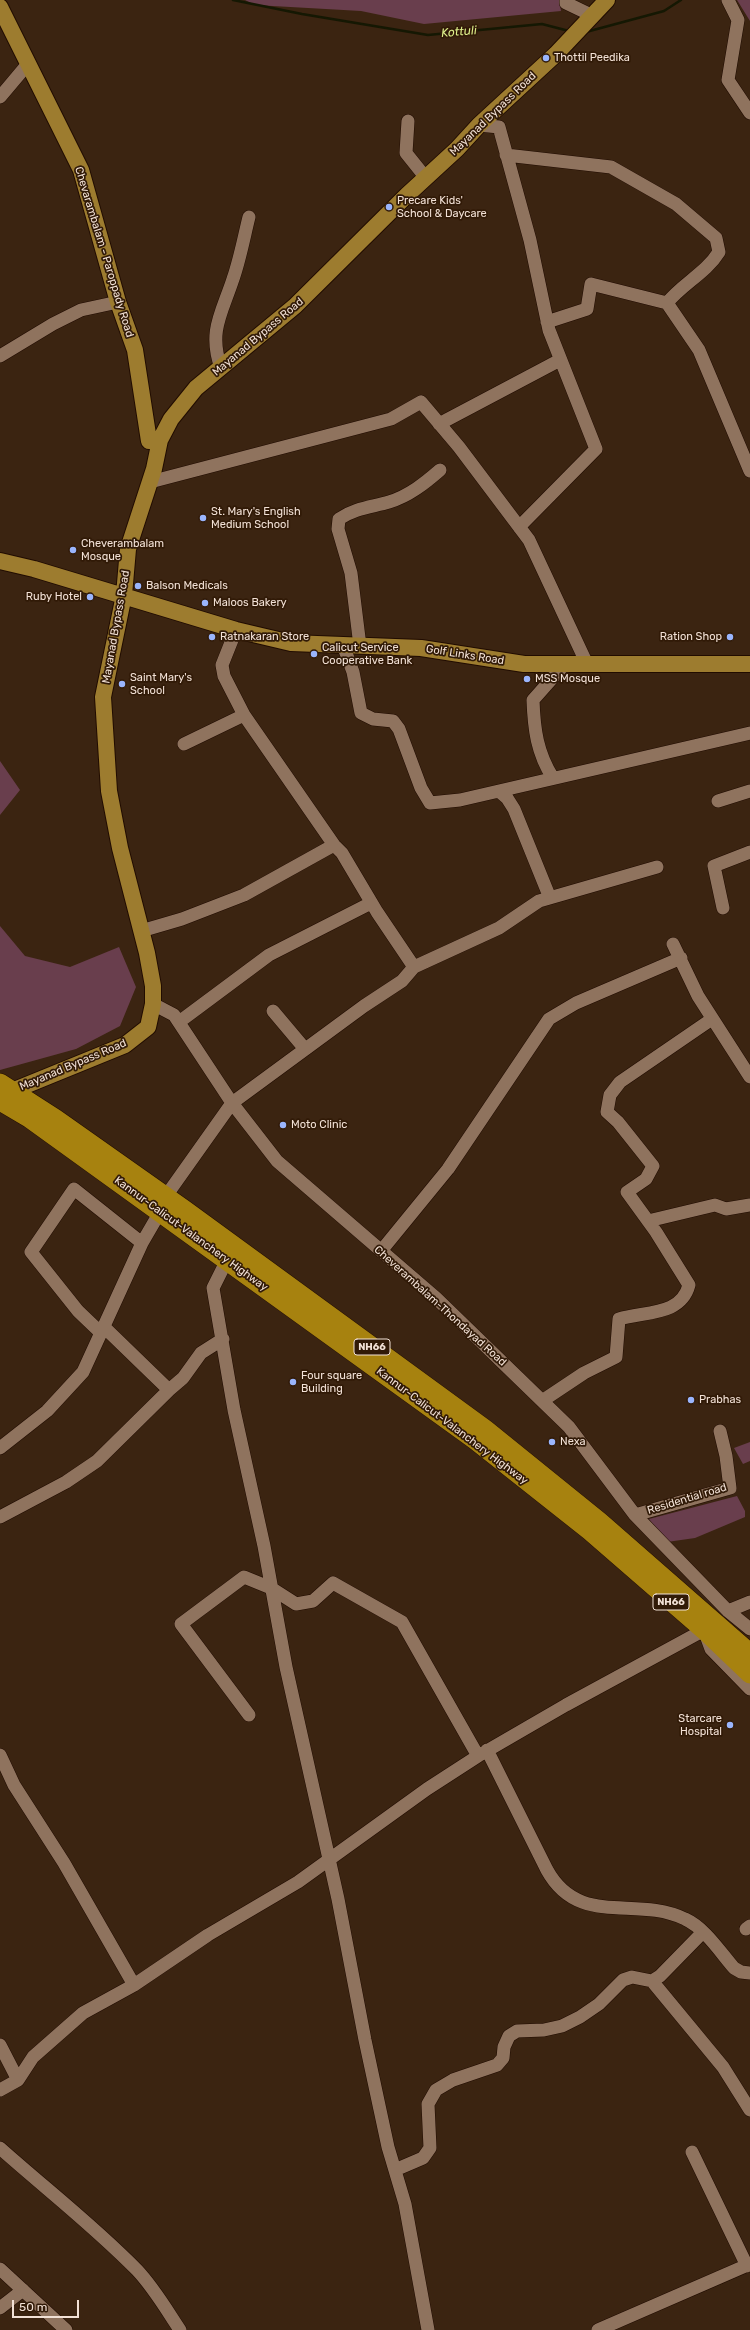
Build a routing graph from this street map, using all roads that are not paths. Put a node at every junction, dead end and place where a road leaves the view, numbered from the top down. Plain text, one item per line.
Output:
1 (566, 0) edge
2 (607, 0) edge
3 (728, 0) edge
4 (0, 7) edge
5 (590, 17) junction
6 (27, 65) junction
7 (0, 96) edge
8 (750, 113) edge
9 (408, 121) dead end
10 (479, 125) junction
11 (506, 155) junction
12 (426, 178) junction
13 (249, 217) dead end
14 (118, 302) junction
15 (667, 303) junction
16 (547, 322) junction
17 (0, 356) edge
18 (560, 360) junction
19 (222, 368) junction
20 (439, 424) junction
21 (154, 446) junction
22 (440, 470) dead end
23 (750, 471) edge
24 (152, 476) junction
25 (519, 527) junction
26 (0, 560) edge
27 (124, 595) junction
28 (236, 630) junction
29 (343, 645) junction
30 (360, 646) junction
31 (565, 664) junction
32 (587, 664) junction
33 (750, 664) edge
34 (244, 715) junction
35 (750, 733) edge
36 (184, 744) dead end
37 (553, 778) junction
38 (750, 790) edge
39 (498, 791) junction
40 (718, 801) dead end
41 (334, 844) junction
42 (750, 852) edge
43 (657, 867) dead end
44 (550, 898) junction
45 (371, 903) junction
46 (723, 908) dead end
47 (141, 931) junction
48 (673, 944) dead end
49 (681, 958) junction
50 (414, 967) junction
51 (153, 1004) junction
52 (272, 1011) dead end
53 (712, 1019) junction
54 (179, 1022) junction
55 (305, 1049) junction
56 (750, 1077) edge
57 (4, 1092) edge
58 (232, 1103) junction
59 (163, 1204) junction
60 (750, 1205) edge
61 (648, 1221) junction
62 (142, 1243) junction
63 (381, 1251) junction
64 (227, 1260) junction
65 (103, 1330) junction
66 (223, 1339) junction
67 (169, 1390) junction
68 (542, 1401) junction
69 (720, 1431) dead end
70 (0, 1448) edge
71 (636, 1515) junction
72 (0, 1517) edge
73 (271, 1588) junction
74 (750, 1602) edge
75 (728, 1611) junction
76 (750, 1629) edge
77 (704, 1630) junction
78 (750, 1653) edge
79 (750, 1674) edge
80 (750, 1689) edge
81 (249, 1715) dead end
82 (483, 1753) junction
83 (0, 1755) edge
84 (329, 1861) junction
85 (703, 1932) junction
86 (750, 1973) edge
87 (652, 1981) junction
88 (134, 1985) junction
89 (0, 2045) edge
90 (18, 2080) junction
91 (0, 2090) edge
92 (750, 2110) edge
93 (0, 2148) edge
94 (692, 2152) dead end
95 (395, 2170) junction
96 (748, 2265) edge
97 (0, 2269) edge
98 (23, 2290) junction
99 (0, 2308) edge
100 (66, 2330) edge
101 (180, 2330) edge
102 (428, 2330) edge
103 (598, 2330) edge

1 - 5 street
2 - 5 main road, Mayanad Bypass Road
3 - 8 street
4 - 6 main road, Chevarambalam - Paroppady Road
5 - 10 main road, Mayanad Bypass Road
6 - 7 street
6 - 14 main road, Chevarambalam - Paroppady Road
9 - 12 street
10 - 11 street
10 - 12 main road, Mayanad Bypass Road
11 - 15 street
11 - 16 street
12 - 19 main road, Mayanad Bypass Road
13 - 19 street
14 - 17 street
14 - 21 main road, Chevarambalam - Paroppady Road
15 - 16 street
15 - 23 street
16 - 18 street
18 - 20 street
18 - 25 street
19 - 21 main road, Mayanad Bypass Road
20 - 24 street
20 - 25 street
21 - 24 main road, Mayanad Bypass Road
22 - 30 street
24 - 27 main road, Mayanad Bypass Road
25 - 32 street
26 - 27 main road, Golf Links Road
27 - 28 main road, Golf Links Road
27 - 47 main road, Mayanad Bypass Road
28 - 29 main road, Golf Links Road
28 - 34 street
29 - 30 main road, Golf Links Road
29 - 39 street
30 - 31 main road, Golf Links Road
31 - 32 main road, Golf Links Road
31 - 37 street
32 - 33 main road, Golf Links Road
34 - 36 street
34 - 41 street
35 - 37 street
37 - 39 street
38 - 40 street
39 - 44 street
41 - 45 street
41 - 47 street
42 - 46 street
43 - 44 street
44 - 50 street
45 - 50 street
45 - 54 street
47 - 51 main road, Mayanad Bypass Road
48 - 49 street
49 - 53 street
49 - 63 street
50 - 55 street
51 - 54 street, Cheverambalam-Thondayad Road
51 - 57 main road, Mayanad Bypass Road
52 - 55 street
53 - 56 street
53 - 61 street
54 - 58 street, Cheverambalam-Thondayad Road
55 - 58 street
57 - 59 highway, Kannur-Calicut-Valanchery Highway / NH66
58 - 59 street
58 - 63 street, Cheverambalam-Thondayad Road
59 - 62 street
59 - 64 highway, Kannur-Calicut-Valanchery Highway / NH66
59 - 78 highway, Kannur-Calicut-Valanchery Highway / NH66
60 - 61 street
61 - 68 street
62 - 65 street
62 - 65 street
63 - 68 street, Cheverambalam-Thondayad Road
64 - 66 street
64 - 77 highway, Kannur-Calicut-Valanchery Highway / NH66
65 - 67 street
65 - 70 street
66 - 67 street
66 - 73 street
67 - 72 street
68 - 71 street, Cheverambalam-Thondayad Road
69 - 71 street, Residential road
71 - 75 street, Cheverambalam-Thondayad Road
73 - 81 street
73 - 82 street
73 - 84 street
74 - 75 street
75 - 76 street, Cheverambalam-Thondayad Road
77 - 79 highway, Kannur-Calicut-Valanchery Highway / NH66
77 - 80 street
77 - 82 street
82 - 84 street
82 - 85 street
83 - 88 street
84 - 88 street
84 - 95 street
85 - 86 street
85 - 87 street
87 - 92 street
87 - 95 street
88 - 90 street
89 - 90 street
90 - 91 street
93 - 101 street
94 - 96 street
95 - 102 street
96 - 103 street
97 - 98 street
98 - 99 street
98 - 100 street

